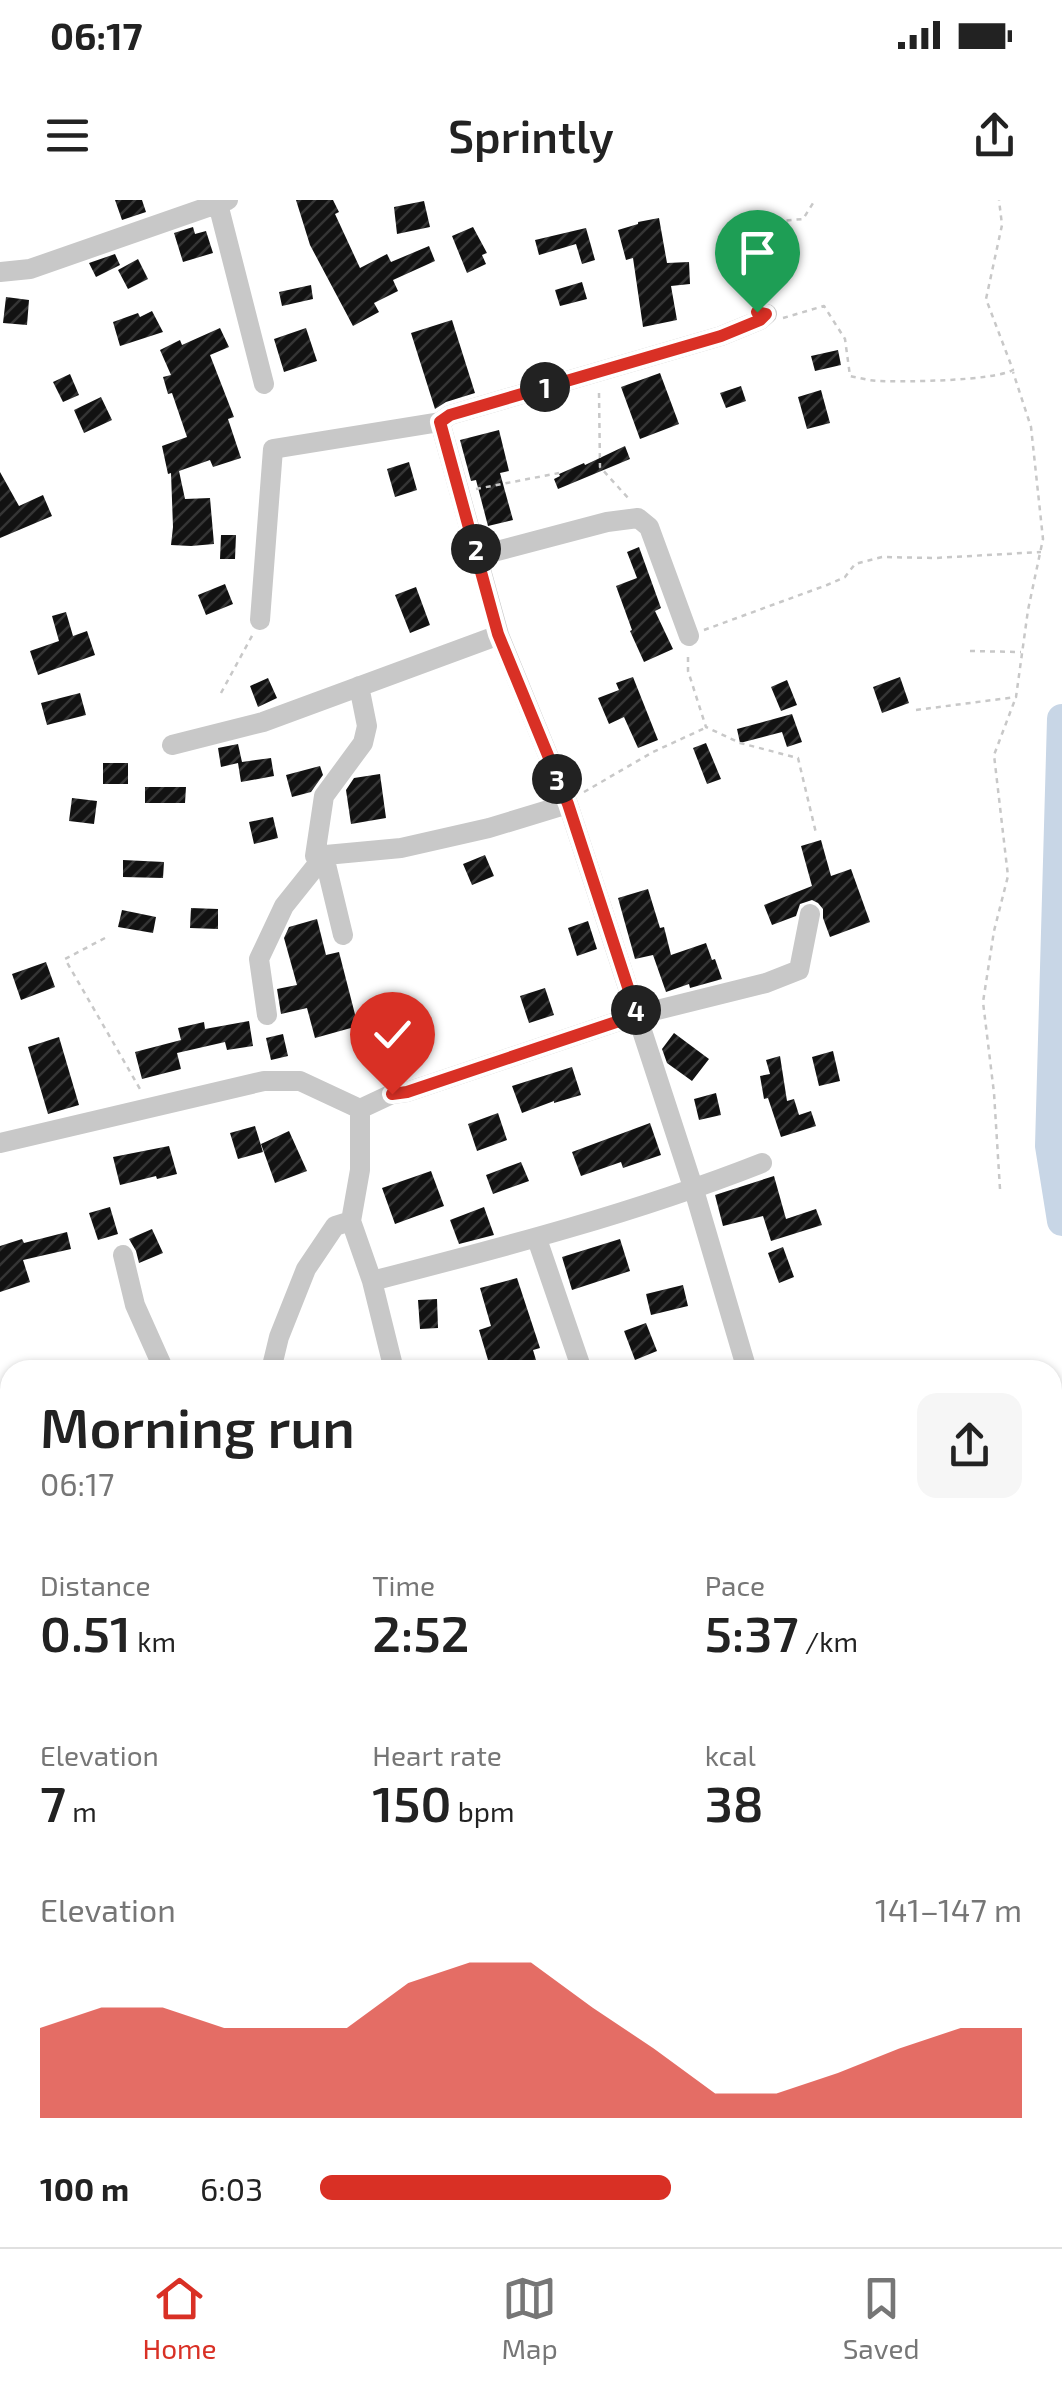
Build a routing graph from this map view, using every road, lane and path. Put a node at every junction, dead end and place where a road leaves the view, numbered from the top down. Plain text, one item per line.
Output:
1 (815, 200) edge
2 (1000, 200) edge
3 (221, 201) edge
4 (0, 272) edge
5 (766, 314) junction
6 (1013, 370) junction
7 (599, 372) junction
8 (264, 384) dead end
9 (440, 422) junction
10 (559, 474) dead end
11 (460, 492) junction
12 (632, 503) dead end
13 (1040, 552) junction
14 (478, 556) junction
15 (260, 620) joint
16 (498, 634) junction
17 (689, 636) junction
18 (970, 651) dead end
19 (1022, 652) junction
20 (359, 686) junction
21 (221, 693) dead end
22 (1016, 696) junction
23 (916, 710) dead end
24 (706, 727) junction
25 (172, 745) dead end
26 (567, 803) junction
27 (816, 833) dead end
28 (324, 856) junction
29 (810, 914) dead end
30 (344, 934) dead end
31 (105, 938) dead end
32 (267, 1015) dead end
33 (637, 1015) junction
34 (151, 1108) junction
35 (360, 1109) junction
36 (0, 1143) edge
37 (762, 1163) dead end
38 (1000, 1189) dead end
39 (694, 1190) junction
40 (351, 1221) junction
41 (537, 1239) junction
42 (123, 1255) dead end
43 (372, 1281) junction
44 (160, 1360) edge
45 (273, 1360) edge
46 (392, 1360) edge
47 (579, 1360) edge
48 (744, 1360) edge

1 - 5 path
2 - 6 path
3 - 4 street
3 - 8 street
5 - 6 path
5 - 7 street
6 - 13 path
7 - 9 street
7 - 12 path
9 - 11 street
9 - 15 street
10 - 11 path
11 - 14 street
13 - 17 path
13 - 19 path
14 - 16 street
14 - 17 street
15 - 21 path
16 - 20 street
16 - 26 street
17 - 24 path
18 - 19 path
19 - 22 path
20 - 25 street
20 - 28 street
22 - 23 path
22 - 38 path
24 - 26 path
24 - 27 path
26 - 28 street
26 - 33 street
28 - 30 street
28 - 32 street
29 - 33 street
31 - 34 path
33 - 35 street
33 - 39 street
34 - 35 street
34 - 36 street
35 - 40 street
37 - 39 street
39 - 41 street
39 - 48 street
40 - 43 street
40 - 45 street
41 - 43 street
41 - 47 street
42 - 44 street
43 - 46 street

